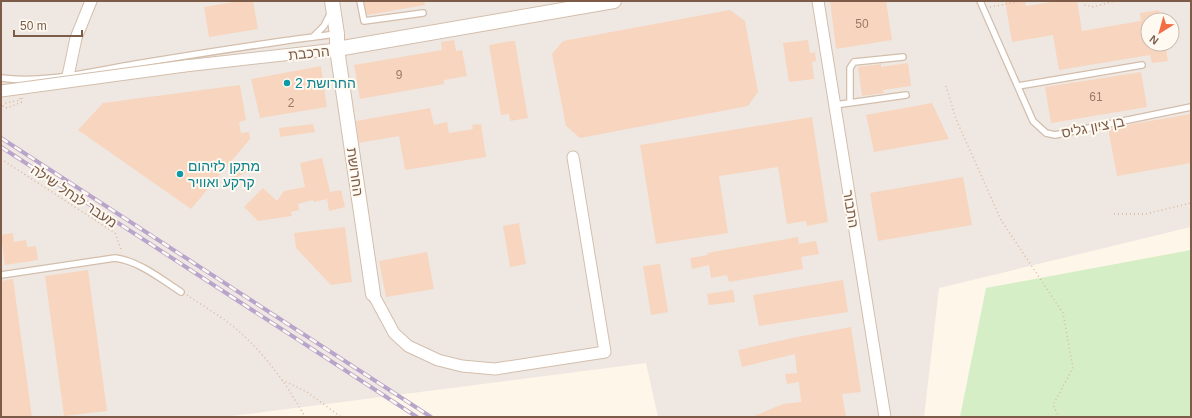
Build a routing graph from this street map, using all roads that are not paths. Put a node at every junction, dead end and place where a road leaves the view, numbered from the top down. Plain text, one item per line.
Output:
1 (90, 1) edge
2 (360, 1) edge
3 (614, 1) edge
4 (818, 1) edge
5 (980, 1) edge
6 (332, 4) edge
7 (423, 13) dead end
8 (337, 34) junction
9 (313, 37) junction
10 (337, 49) junction
11 (903, 56) dead end
12 (1142, 65) dead end
13 (68, 76) junction
14 (1, 78) edge
15 (1018, 86) junction
16 (1, 91) edge
17 (906, 95) dead end
18 (850, 103) junction
19 (835, 106) junction
20 (1191, 107) edge
21 (573, 157) dead end
22 (1, 275) edge
23 (181, 292) road end
24 (373, 294) joint
25 (885, 417) edge

1 - 13 street
2 - 7 lane
3 - 10 street, הרכבת
4 - 19 street, התבור
5 - 15 lane, בן ציון גליס
6 - 8 street, החרושת
6 - 9 lane
8 - 9 lane
8 - 10 street, החרושת
9 - 13 lane
10 - 16 street, הרכבת, bridge
10 - 24 street, החרושת
11 - 18 lane
12 - 15 lane
13 - 14 lane
15 - 20 lane, בן ציון גליס
17 - 18 lane
18 - 19 lane
19 - 25 street, התבור
21 - 24 street
22 - 23 lane

